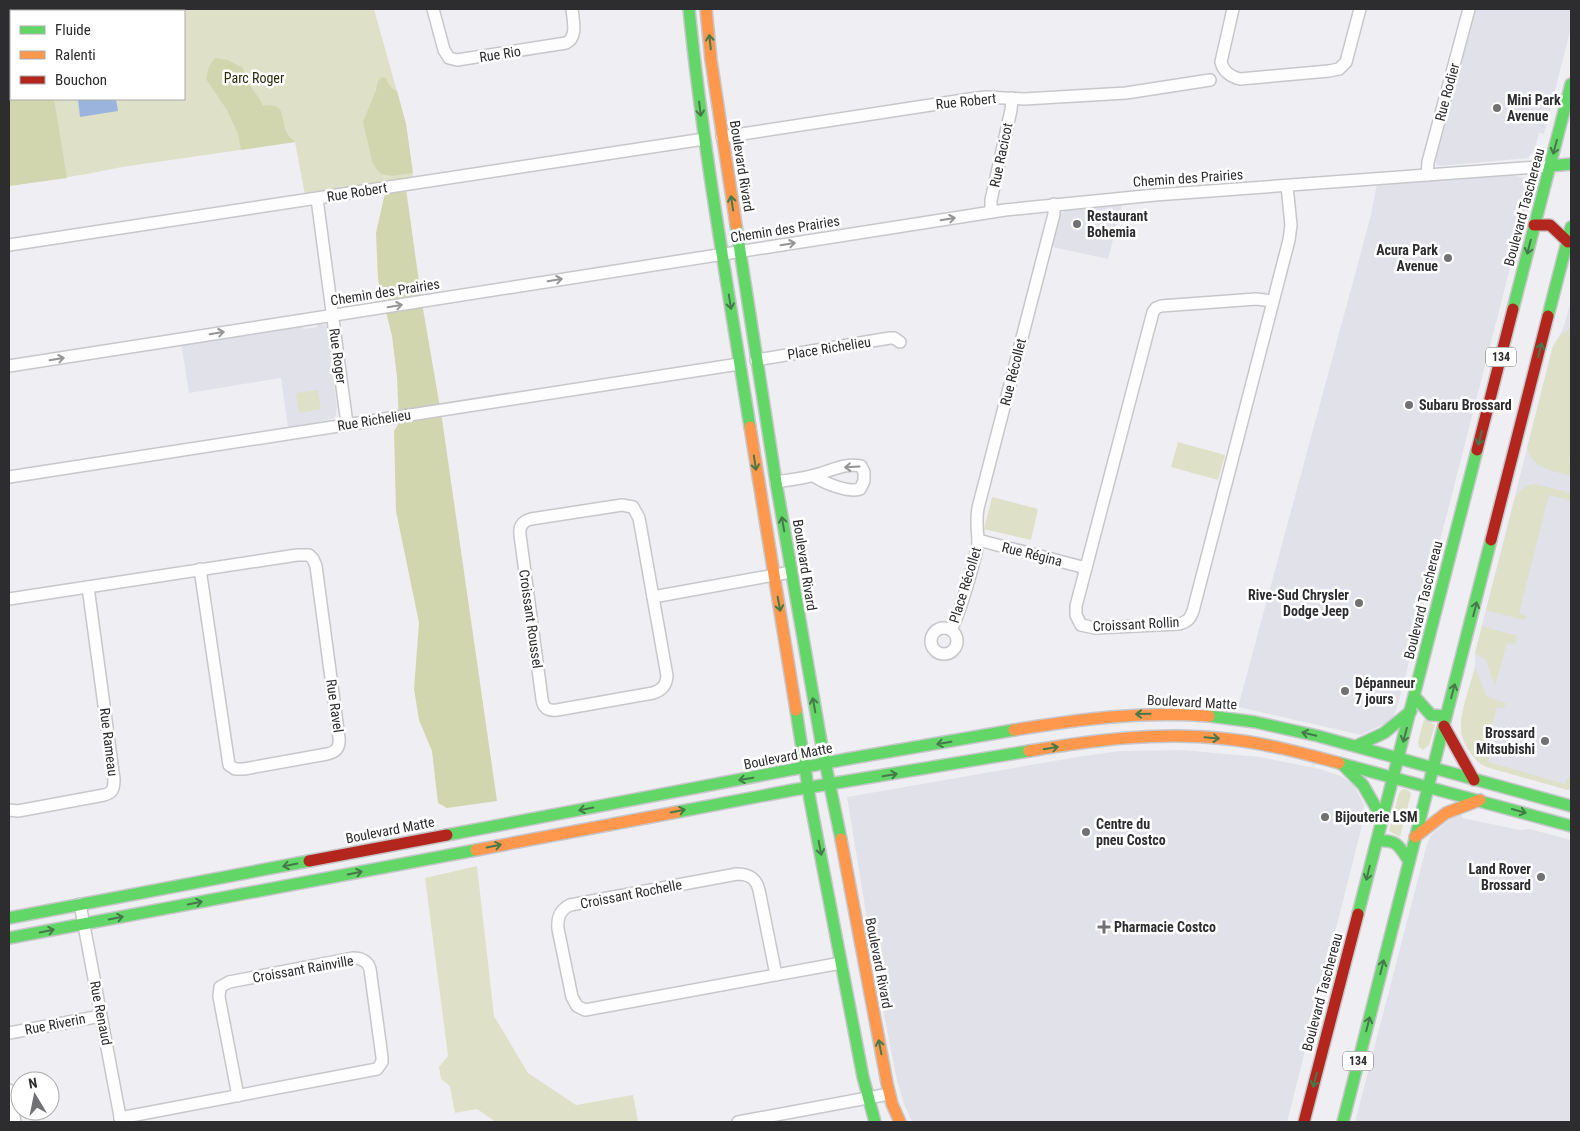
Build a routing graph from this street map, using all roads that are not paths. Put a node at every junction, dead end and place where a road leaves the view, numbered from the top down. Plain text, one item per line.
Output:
1 (433, 9) edge
2 (572, 9) edge
3 (690, 9) edge
4 (706, 9) edge
5 (1233, 9) edge
6 (1360, 9) edge
7 (1469, 9) edge
8 (1210, 80) dead end
9 (1571, 85) edge
10 (1012, 98) junction
11 (722, 137) junction
12 (704, 139) junction
13 (1571, 164) edge
14 (1550, 166) junction
15 (1427, 175) junction
16 (1287, 186) junction
17 (317, 199) junction
18 (1054, 204) junction
19 (991, 212) junction
20 (1534, 225) junction
21 (1571, 227) edge
22 (1568, 242) junction
23 (9, 245) edge
24 (740, 251) junction
25 (722, 254) junction
26 (1273, 301) junction
27 (332, 315) junction
28 (900, 342) dead end
29 (756, 360) junction
30 (739, 364) junction
31 (9, 366) edge
32 (347, 424) junction
33 (814, 476) dead end
34 (9, 477) edge
35 (776, 482) junction
36 (978, 540) junction
37 (1086, 568) junction
38 (200, 569) junction
39 (791, 572) junction
40 (774, 575) junction
41 (88, 587) junction
42 (653, 597) junction
43 (9, 599) edge
44 (951, 630) dead end
45 (1415, 697) junction
46 (1411, 711) junction
47 (1445, 721) junction
48 (1356, 746) junction
49 (1398, 759) junction
50 (826, 764) junction
51 (1342, 764) junction
52 (806, 768) junction
53 (1432, 768) junction
54 (1394, 777) junction
55 (1474, 780) junction
56 (830, 785) junction
57 (1428, 786) junction
58 (809, 788) junction
59 (1480, 800) junction
60 (1571, 806) edge
61 (9, 810) edge
62 (1382, 818) junction
63 (1571, 826) edge
64 (1415, 837) junction
65 (1377, 840) junction
66 (1409, 861) junction
67 (80, 904) junction
68 (9, 918) edge
69 (84, 924) junction
70 (9, 938) edge
71 (841, 963) junction
72 (776, 975) junction
73 (101, 1016) junction
74 (9, 1033) edge
75 (9, 1090) edge
76 (889, 1094) junction
77 (238, 1096) junction
78 (867, 1098) junction
79 (121, 1120) edge
80 (15, 1122) edge
81 (738, 1122) edge
82 (875, 1122) edge
83 (900, 1122) edge
84 (1304, 1122) edge
85 (1343, 1122) edge

1 - 2 street, Rue Rio
3 -> 12 main road
11 -> 4 main road, Boulevard Rivard
5 - 6 street
7 - 15 street, Rue Rodier
8 - 10 street, Rue Robert
9 -> 14 main road, Boulevard Taschereau / 134
10 - 11 street, Rue Robert
10 - 19 street, Rue Racicot
24 -> 11 main road, Boulevard Rivard
12 - 17 street, Rue Robert
12 - 25 main road
13 - 14 main road, Chemin des Prairies
14 - 15 street, Chemin des Prairies
14 - 20 main road, Boulevard Taschereau / 134
15 - 16 street, Chemin des Prairies
16 - 18 street, Chemin des Prairies
16 - 26 street, Croissant Rollin
17 - 23 street, Rue Robert
17 - 27 street, Rue Roger
18 - 19 street, Chemin des Prairies
18 - 36 street, Rue Récollet
24 -> 19 street, Chemin des Prairies
20 - 22 main road
20 -> 45 main road, Boulevard Taschereau / 134
21 - 22 main road, 134
47 -> 22 main road, 134
24 - 25 street, Chemin des Prairies
24 - 29 main road, Boulevard Rivard
27 -> 25 street, Chemin des Prairies
25 -> 30 main road
26 - 37 street, Croissant Rollin
26 - 37 street, Croissant Rollin
31 -> 27 street, Chemin des Prairies
27 - 32 street, Rue Roger
28 - 29 street, Place Richelieu
29 - 35 main road, Boulevard Rivard
30 - 32 street, Rue Richelieu
30 -> 40 main road
32 - 34 street, Rue Richelieu
33 - 35 street
39 -> 35 main road, Boulevard Rivard
36 - 37 street, Rue Régina
36 - 44 street, Place Récollet
38 - 38 street, Rue Ravel
38 - 41 street, Rue Ravel
39 - 40 street
50 -> 39 main road, Boulevard Rivard
40 - 42 street
40 -> 52 main road
41 - 43 street, Rue Ravel
41 - 61 street, Rue Rameau
42 - 42 street, Croissant Roussel
45 - 46 main road, Boulevard Taschereau / 134
45 - 47 main road
46 - 48 main road
46 -> 49 main road, Boulevard Taschereau / 134
47 - 53 main road, 134
47 - 55 main road
48 - 49 main road, Boulevard Matte
48 -> 50 main road, Boulevard Matte
49 - 53 main road, Boulevard Matte
49 - 54 main road, Boulevard Taschereau / 134
50 - 52 main road, Boulevard Matte
50 - 56 main road, Boulevard Rivard
51 - 54 main road
56 -> 51 main road
51 - 62 main road
52 - 58 main road
52 -> 67 main road, Boulevard Matte
53 - 55 main road, Boulevard Matte
53 - 57 main road, 134
54 - 57 main road
54 - 62 main road, Boulevard Taschereau / 134
55 - 60 main road, Boulevard Matte
56 - 58 main road
76 -> 56 main road, Boulevard Rivard
57 - 59 main road
57 - 64 main road, 134
69 -> 58 main road
58 -> 71 main road
59 -> 63 main road
59 - 64 main road
62 - 65 main road, Boulevard Taschereau / 134
64 - 66 main road, 134
65 - 66 main road
65 -> 84 main road, Boulevard Taschereau / 134
85 -> 66 main road, 134
67 - 68 main road, Boulevard Matte
67 - 69 street, Rue Renaud
70 -> 69 main road
69 - 73 street, Rue Renaud
71 - 72 street, Croissant Rochelle
71 - 78 main road
72 - 72 street, Croissant Rochelle
73 - 74 street, Rue Riverin
73 - 79 street, Rue Renaud
75 - 80 street
76 - 78 street
76 - 83 main road, Boulevard Rivard
77 - 77 street, Croissant Rainville
77 - 79 street, Croissant Rainville
78 - 81 street
78 - 82 main road

